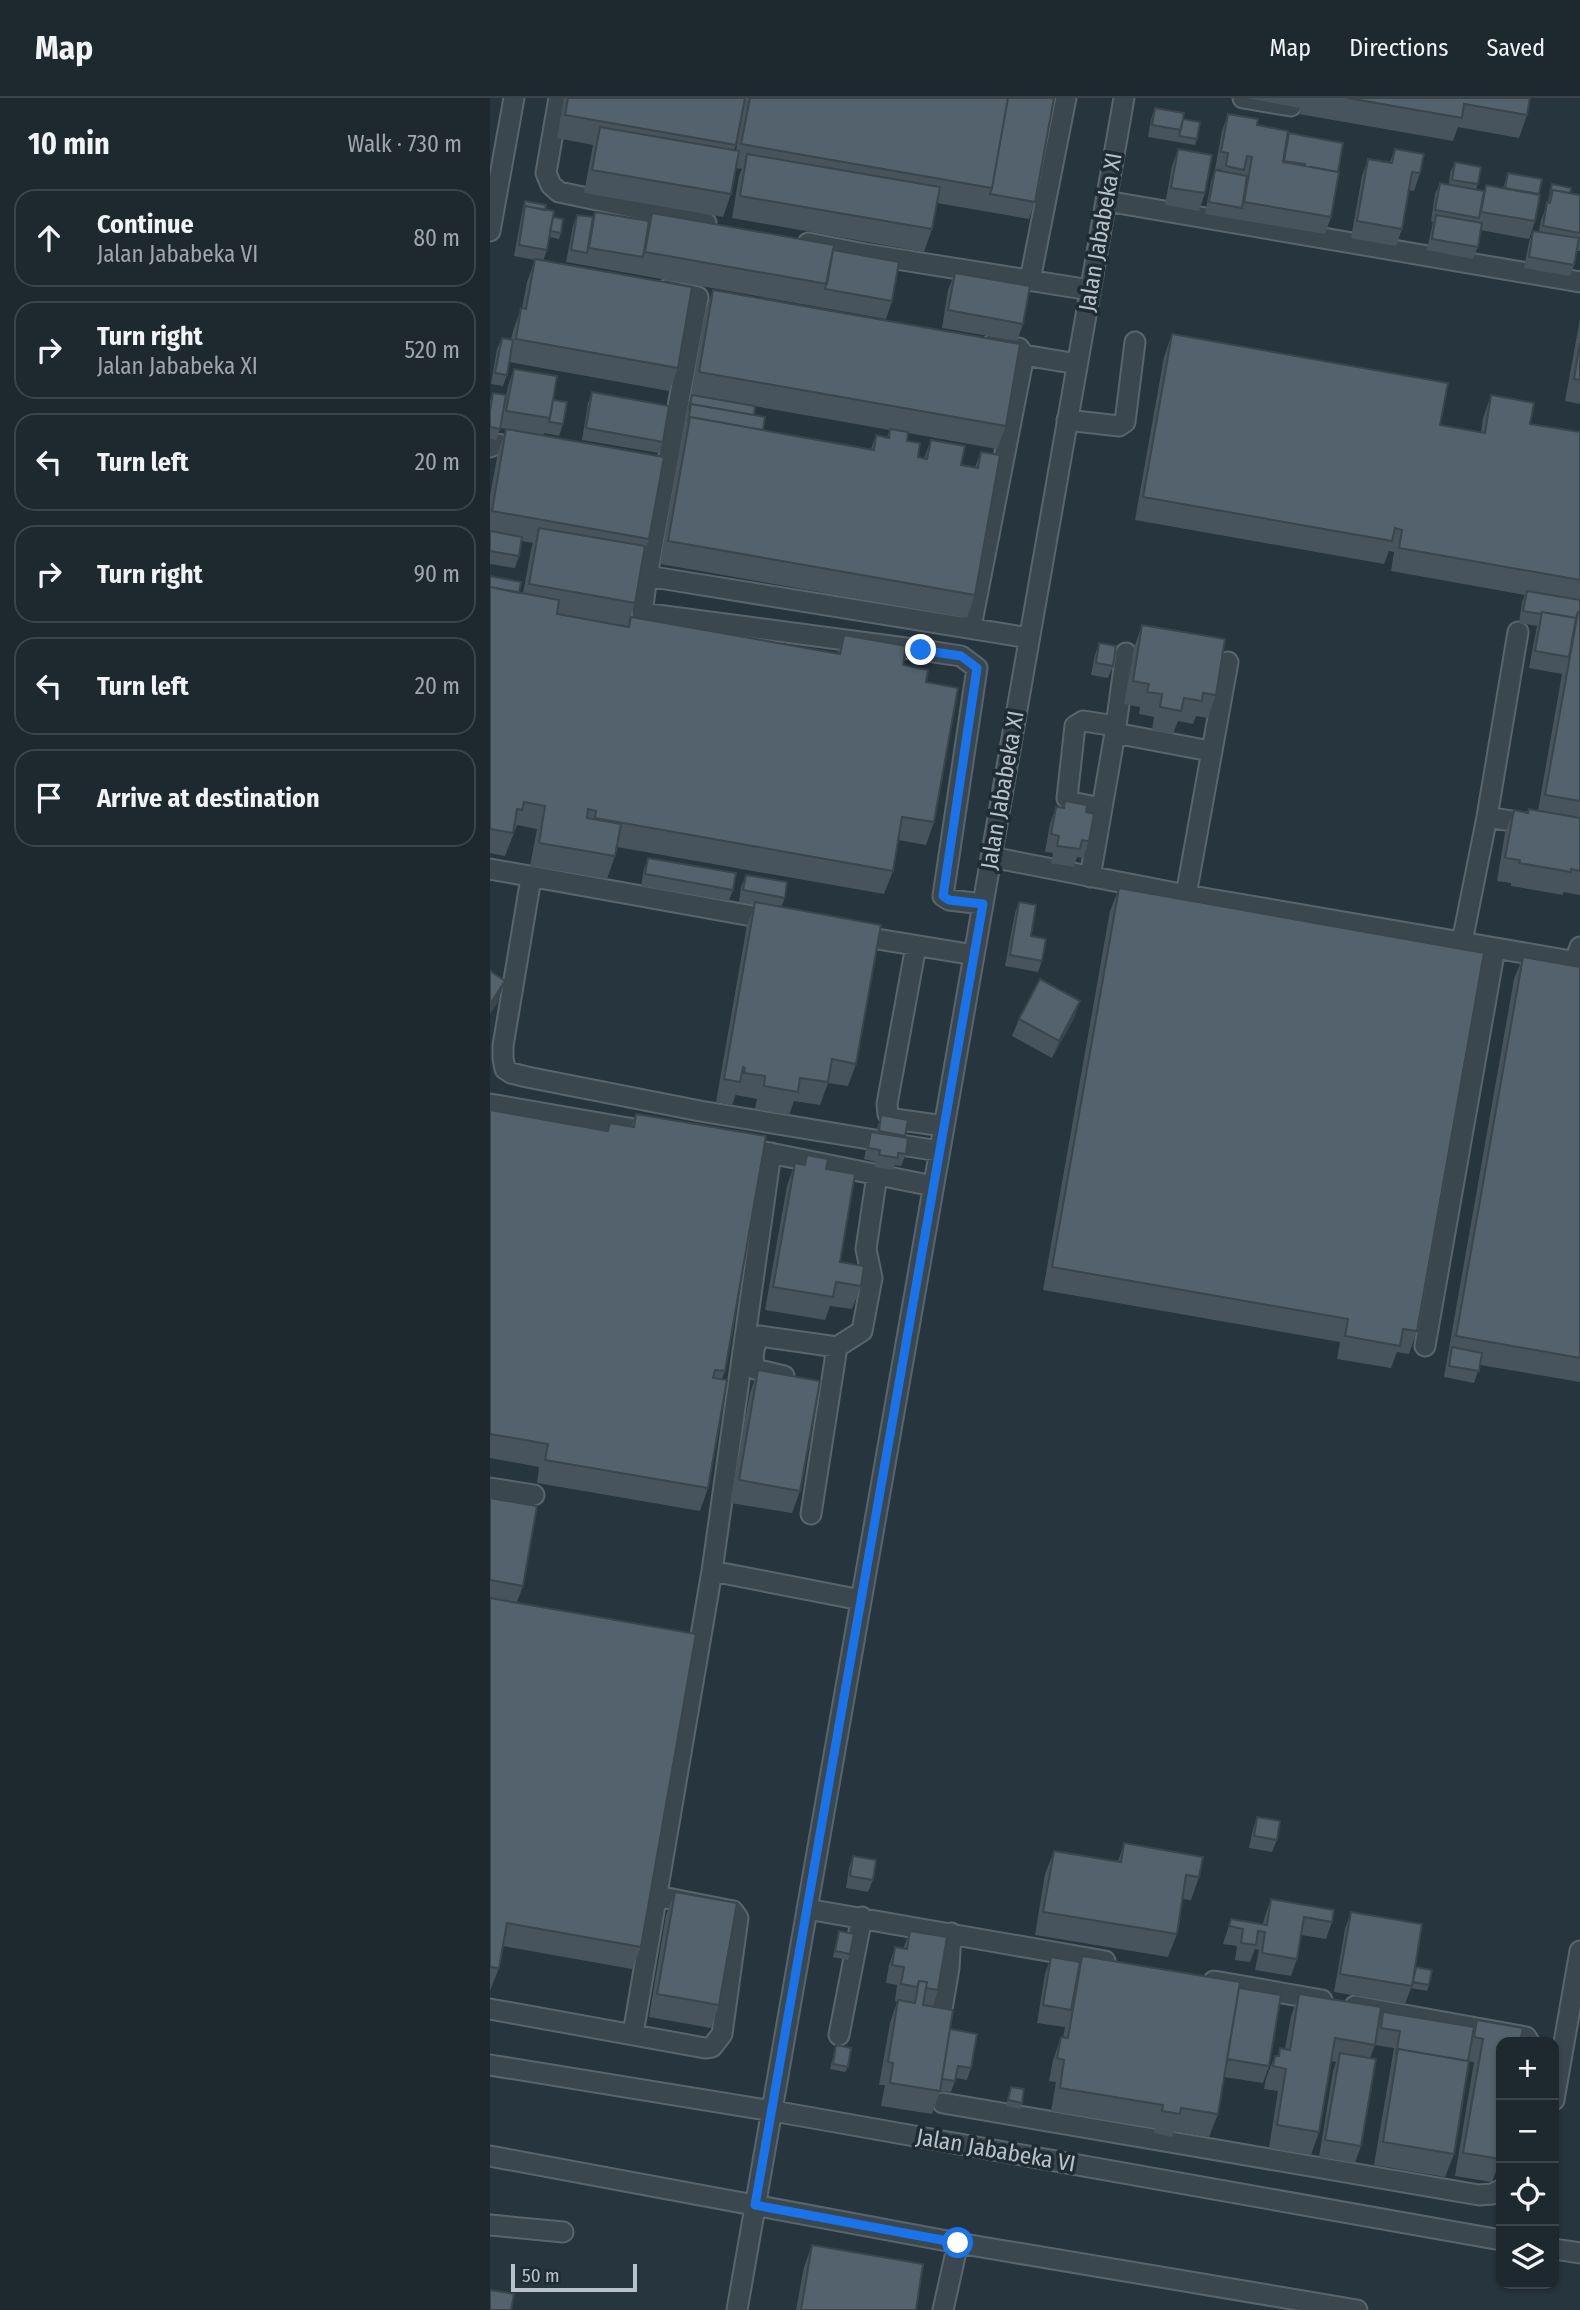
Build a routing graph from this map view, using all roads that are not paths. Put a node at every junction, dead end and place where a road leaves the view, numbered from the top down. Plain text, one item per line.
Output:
1 (514, 98) edge
2 (559, 98) edge
3 (1066, 98) edge
4 (1124, 98) edge
5 (1243, 98) edge
6 (1291, 106) dead end
7 (1106, 201) junction
8 (719, 225) edge
9 (490, 231) edge
10 (786, 238) edge
11 (1030, 281) junction
12 (1580, 282) edge
13 (644, 286) edge
14 (1090, 290) junction
15 (975, 341) edge
16 (1135, 342) dead end
17 (1024, 355) junction
18 (1077, 364) junction
19 (1067, 420) junction
20 (490, 447) edge
21 (550, 453) edge
22 (647, 576) junction
23 (971, 627) junction
24 (1518, 632) dead end
25 (1029, 638) junction
26 (1126, 653) dead end
27 (1228, 662) dead end
28 (1115, 730) junction
29 (1210, 751) junction
30 (1101, 808) junction
31 (1487, 817) junction
32 (1580, 832) edge
33 (991, 857) junction
34 (490, 869) edge
35 (1090, 877) junction
36 (531, 878) junction
37 (1186, 895) junction
38 (983, 904) junction
39 (793, 924) edge
40 (834, 931) edge
41 (1462, 942) junction
42 (916, 946) junction
43 (1580, 947) edge
44 (1495, 948) junction
45 (974, 955) junction
46 (490, 1104) edge
47 (944, 1126) junction
48 (650, 1132) edge
49 (875, 1140) edge
50 (901, 1144) edge
51 (744, 1149) edge
52 (939, 1151) junction
53 (771, 1153) junction
54 (877, 1175) junction
55 (933, 1186) junction
56 (1425, 1346) dead end
57 (837, 1347) junction
58 (831, 1385) junction
59 (490, 1488) edge
60 (534, 1495) dead end
61 (811, 1514) dead end
62 (712, 1571) junction
63 (860, 1600) junction
64 (657, 1896) junction
65 (807, 1909) junction
66 (862, 1917) junction
67 (951, 1933) junction
68 (1580, 1951) edge
69 (1129, 1965) edge
70 (1197, 1978) edge
71 (490, 2009) edge
72 (939, 2028) edge
73 (633, 2034) junction
74 (839, 2035) dead end
75 (1525, 2037) edge
76 (490, 2065) edge
77 (1554, 2100) edge
78 (943, 2103) edge
79 (770, 2117) junction
80 (490, 2156) edge
81 (1496, 2192) edge
82 (757, 2197) junction
83 (490, 2225) edge
84 (563, 2232) dead end
85 (1496, 2239) edge
86 (958, 2243) junction
87 (1559, 2250) edge
88 (1580, 2253) edge
89 (737, 2310) edge
90 (943, 2310) edge
91 (1357, 2310) edge

1 - 9 street
2 - 8 street
3 - 11 street
4 - 7 street, Jalan Jababeka XI
5 - 6 street
7 - 12 street
7 - 14 street, Jalan Jababeka XI
10 - 11 street
11 - 14 street
13 - 22 street
14 - 18 street, Jalan Jababeka XI
15 - 17 street
16 - 19 street
17 - 18 street
17 - 23 street
18 - 19 street, Jalan Jababeka XI
19 - 25 street, Jalan Jababeka XI
20 - 21 street
22 - 23 street
22 - 38 street
23 - 25 street
24 - 31 street
25 - 33 street, Jalan Jababeka XI
26 - 28 street
27 - 29 street
28 - 29 street
28 - 30 street
28 - 30 street
29 - 37 street
30 - 35 street
31 - 32 street
31 - 41 street
33 - 35 street
33 - 38 street, Jalan Jababeka XI
34 - 36 street
35 - 37 street
36 - 39 street
36 - 49 street
37 - 41 street
38 - 45 street, Jalan Jababeka XI
40 - 42 street
41 - 44 street
42 - 45 street
42 - 47 street
43 - 44 street
44 - 56 street
45 - 47 street, Jalan Jababeka XI
46 - 48 street
47 - 52 street, Jalan Jababeka XI
50 - 52 street
51 - 53 street
52 - 55 street, Jalan Jababeka XI
53 - 54 street
53 - 62 street
54 - 55 street
54 - 57 street
55 - 63 street, Jalan Jababeka XI
57 - 58 street
57 - 58 street
58 - 61 street
59 - 60 street
62 - 63 street
62 - 64 street
63 - 65 street, Jalan Jababeka XI
64 - 73 street
64 - 73 street
65 - 66 street
65 - 79 street, Jalan Jababeka XI
66 - 67 street
66 - 74 street
67 - 69 street
67 - 72 street
68 - 77 street
70 - 75 street
71 - 73 street
76 - 79 street, Jalan Jababeka VI
78 - 81 street
79 - 82 street, Jalan Jababeka XI
79 - 85 street, Jalan Jababeka VI
80 - 82 street
82 - 86 street
82 - 89 street, Jalan Jababeka XI
83 - 84 street
86 - 90 street
86 - 91 street
87 - 88 street

